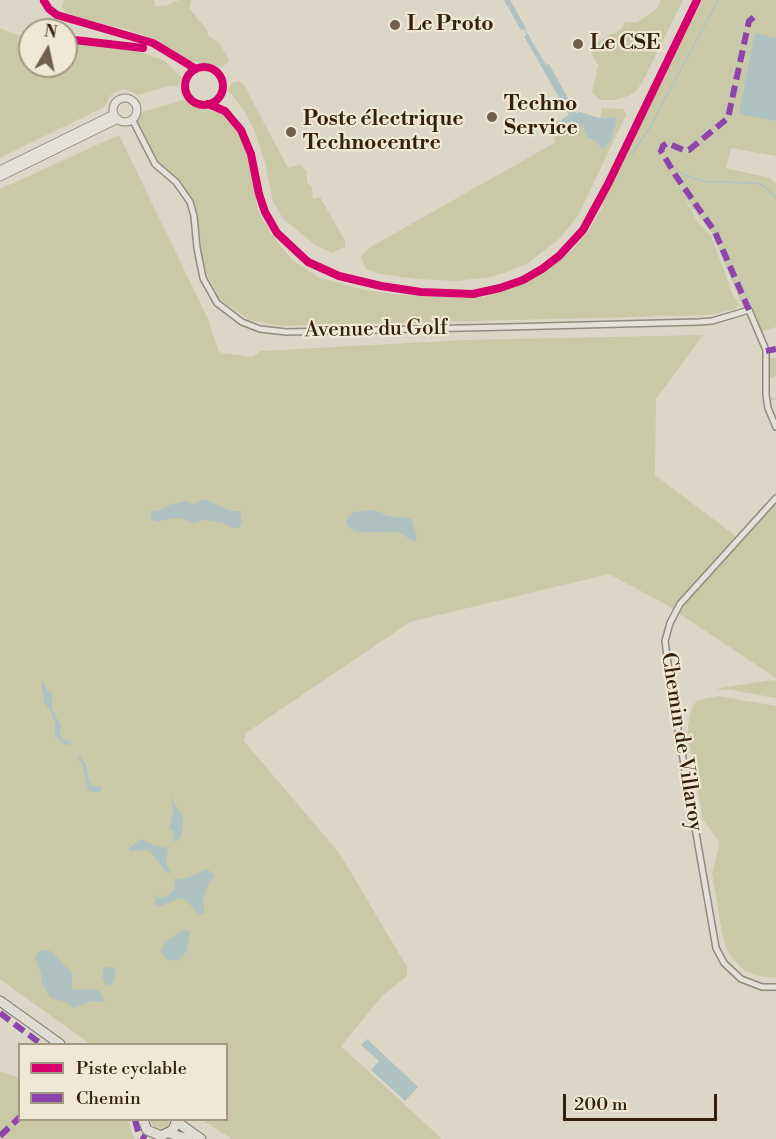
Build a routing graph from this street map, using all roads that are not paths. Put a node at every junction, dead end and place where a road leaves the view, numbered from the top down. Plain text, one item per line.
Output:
1 (116, 117) junction
2 (132, 119) junction
3 (0, 170) edge
4 (0, 177) edge
5 (776, 427) edge
6 (776, 498) edge
7 (776, 987) edge
8 (0, 1001) edge
9 (0, 1008) edge
10 (50, 1043) edge
11 (59, 1043) edge
12 (177, 1121) edge
13 (144, 1123) edge
14 (161, 1136) edge
15 (143, 1139) edge
16 (188, 1139) edge
17 (201, 1139) edge

1 - 2 street, Avenue du Golf
1 - 2 street, Avenue du Golf
1 - 3 street, Avenue du Golf
1 - 4 street, Avenue du Golf
2 - 5 street, Avenue du Golf
6 - 7 street, Chemin de Villaroy
8 - 11 main road
9 - 10 main road
12 - 14 main road
12 - 17 main road
13 - 14 main road
13 - 15 street
14 - 16 main road

